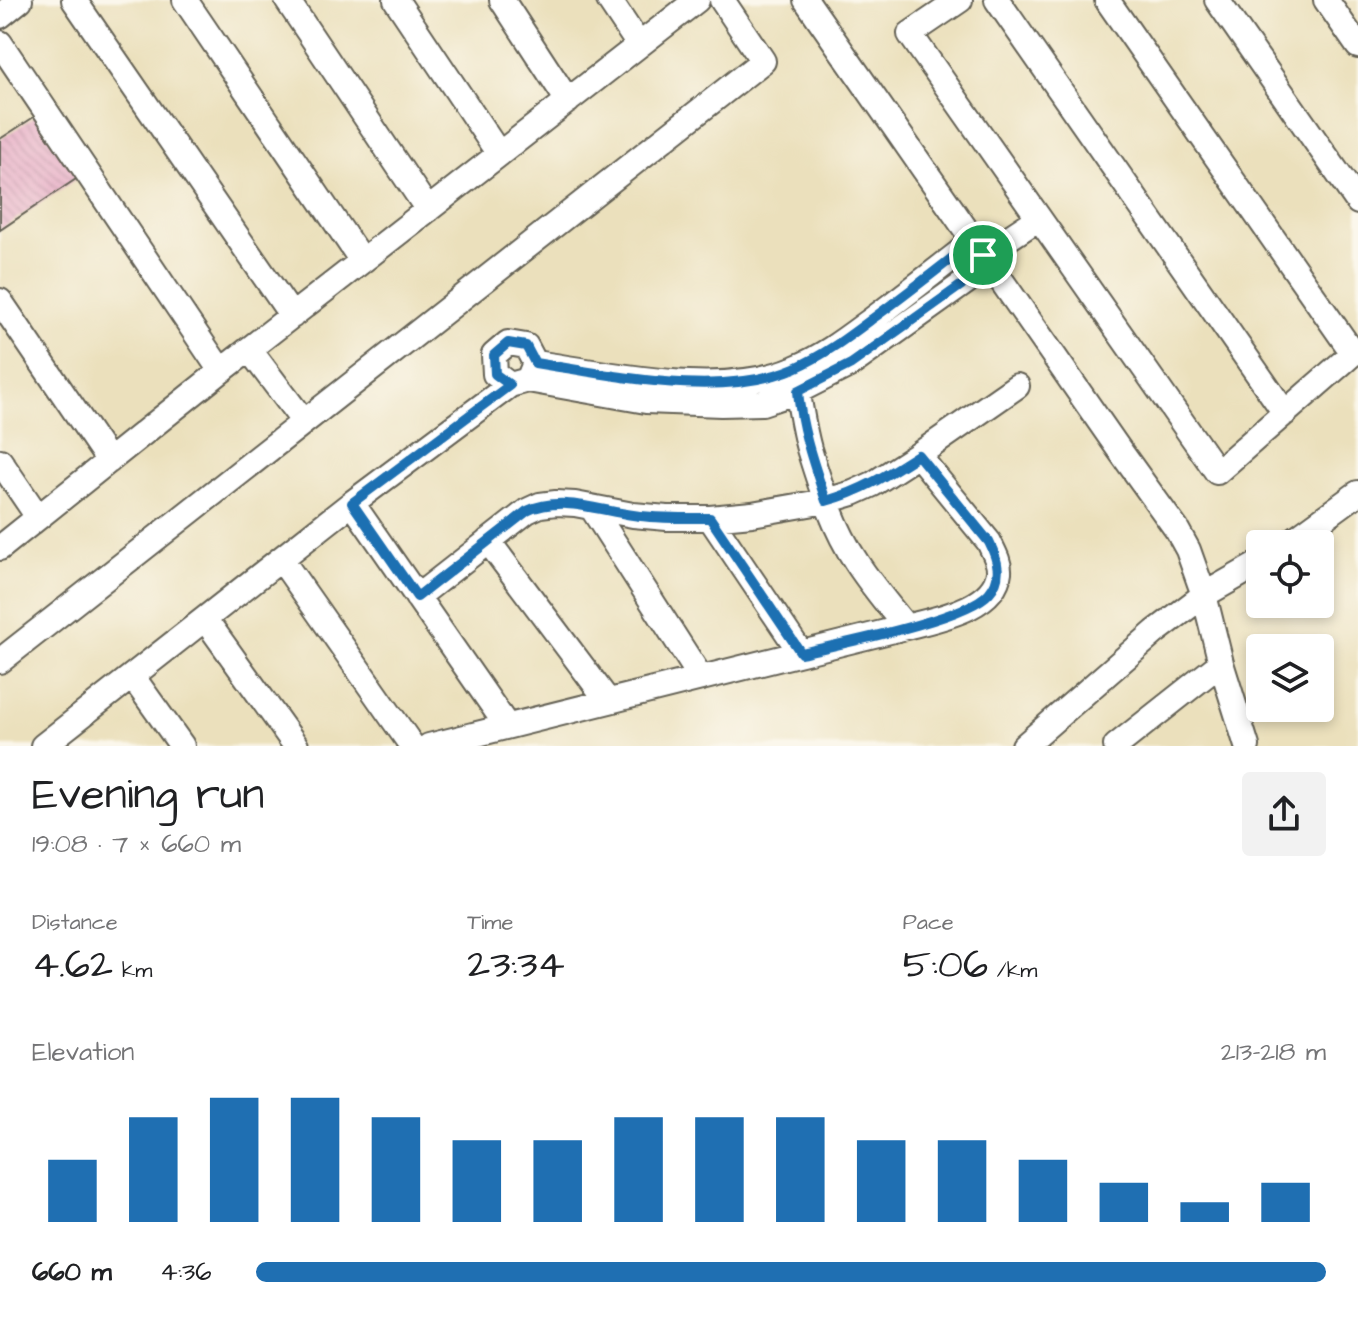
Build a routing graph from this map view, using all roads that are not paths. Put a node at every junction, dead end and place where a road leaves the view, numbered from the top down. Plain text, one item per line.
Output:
1 (20, 0) edge
2 (74, 0) edge
3 (185, 0) edge
4 (287, 0) edge
5 (396, 0) edge
6 (502, 0) edge
7 (609, 0) edge
8 (697, 0) edge
9 (722, 0) edge
10 (806, 0) edge
11 (960, 0) edge
12 (997, 0) edge
13 (1107, 0) edge
14 (1217, 0) edge
15 (1326, 0) edge
16 (0, 16) edge
17 (0, 43) edge
18 (639, 45) junction
19 (1358, 46) edge
20 (568, 101) junction
21 (499, 154) junction
22 (1358, 202) edge
23 (428, 210) junction
24 (1039, 218) junction
25 (983, 253) junction
26 (362, 261) junction
27 (0, 301) edge
28 (292, 316) junction
29 (249, 349) junction
30 (1356, 351) edge
31 (221, 371) junction
32 (795, 380) junction
33 (1017, 386) dead end
34 (1285, 413) junction
35 (304, 422) junction
36 (918, 455) junction
37 (0, 461) edge
38 (109, 461) junction
39 (1358, 493) edge
40 (826, 501) junction
41 (352, 503) junction
42 (592, 508) junction
43 (38, 517) junction
44 (710, 518) junction
45 (1307, 530) edge
46 (488, 541) junction
47 (0, 548) edge
48 (281, 559) junction
49 (1246, 571) edge
50 (1204, 595) junction
51 (417, 597) junction
52 (205, 619) junction
53 (906, 627) junction
54 (801, 653) junction
55 (0, 661) edge
56 (1221, 663) junction
57 (132, 676) junction
58 (701, 678) junction
59 (608, 701) junction
60 (507, 726) junction
61 (1144, 736) edge
62 (56, 742) edge
63 (182, 746) edge
64 (296, 746) edge
65 (412, 746) edge
66 (429, 746) edge
67 (1024, 746) edge
68 (1116, 746) edge
69 (1247, 746) edge

1 - 16 street
2 - 28 street
3 - 26 street
4 - 23 street
5 - 21 street
6 - 20 street
7 - 18 street
8 - 18 street
9 - 35 street
10 - 25 street
11 - 24 street
12 - 34 street
13 - 30 street
14 - 22 street
15 - 19 street
17 - 31 street
18 - 20 street
20 - 21 street
21 - 23 street
23 - 26 street
24 - 25 street
24 - 34 street
25 - 32 street
25 - 50 street
26 - 28 street
27 - 38 street
28 - 29 street
29 - 31 street
29 - 35 street
30 - 34 street
31 - 38 street
32 - 40 street
32 - 41 street
33 - 36 street
35 - 55 street
36 - 40 street
36 - 53 street
37 - 43 street
38 - 43 street
39 - 45 street
40 - 44 street
40 - 53 street
41 - 48 street
41 - 51 street
42 - 44 street
42 - 46 street
42 - 58 street
43 - 47 street
44 - 54 street
46 - 51 street
46 - 59 street
48 - 52 street
48 - 65 street
49 - 50 street
50 - 56 street
50 - 67 street
51 - 60 street
52 - 57 street
52 - 64 street
53 - 54 street
54 - 58 street
56 - 61 street
56 - 69 street
57 - 62 street
57 - 63 street
58 - 59 street
59 - 60 street
60 - 66 street
61 - 68 street

